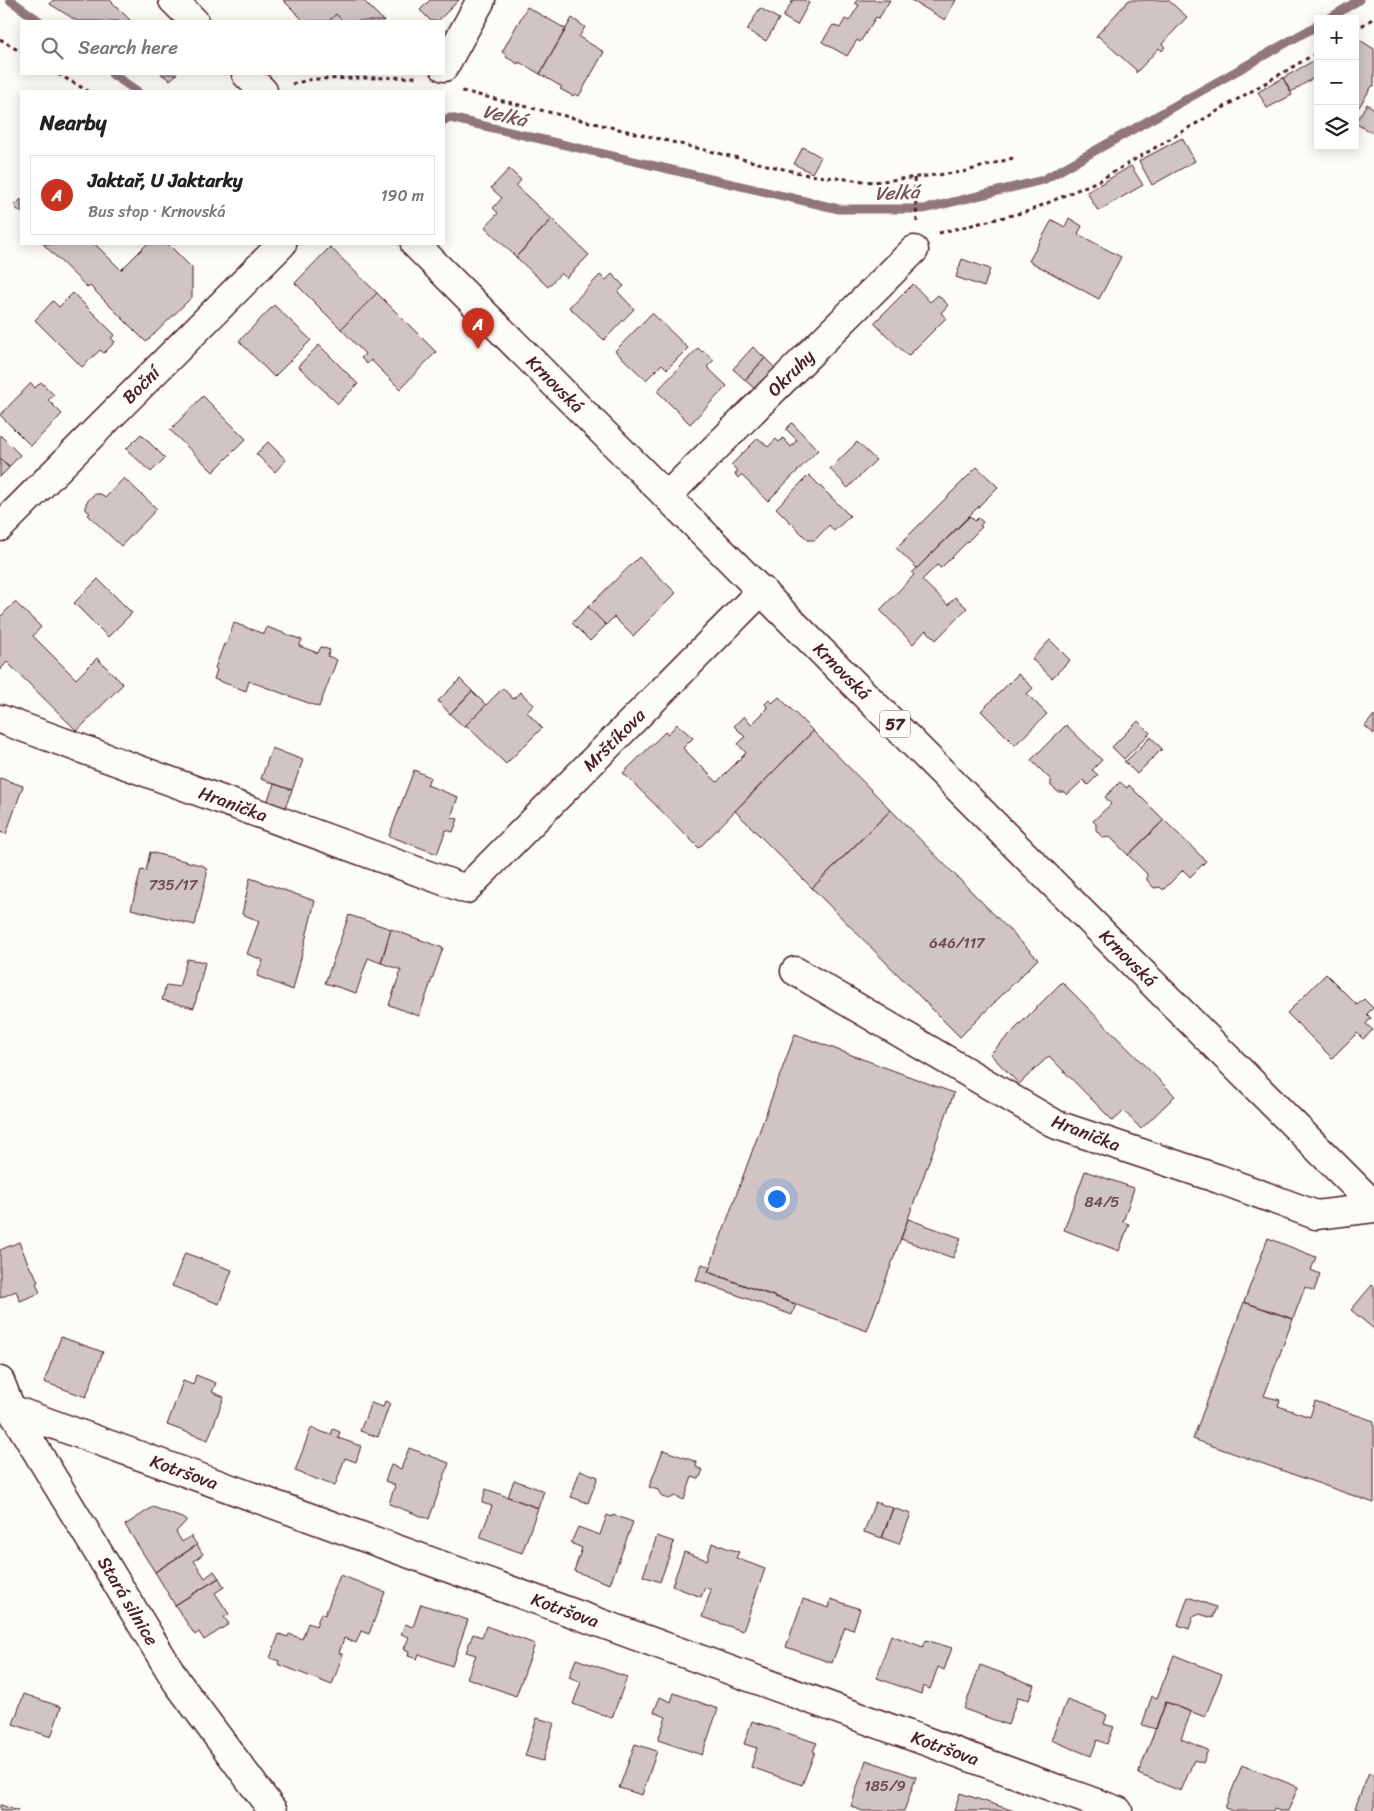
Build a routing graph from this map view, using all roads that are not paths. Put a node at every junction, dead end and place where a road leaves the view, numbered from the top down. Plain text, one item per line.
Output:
1 (172, 0) edge
2 (480, 0) edge
3 (193, 20) edge
4 (445, 65) edge
5 (916, 239) road end
6 (281, 245) edge
7 (416, 245) edge
8 (668, 496) junction
9 (0, 527) edge
10 (762, 590) junction
11 (0, 719) edge
12 (466, 889) joint
13 (795, 971) dead end
14 (1374, 1206) edge
15 (0, 1381) edge
16 (11, 1409) junction
17 (273, 1811) edge
18 (1118, 1811) edge

1 - 3 street
2 - 4 street
5 - 8 street, Okruhy
6 - 9 street, Boční
7 - 8 street, Krnovská / 57
8 - 10 street, Krnovská / 57
10 - 12 street, Mrštíkova
10 - 14 street, Krnovská / 57
11 - 12 street, Hranička
13 - 14 street, Hranička
15 - 16 street, Stará silnice
16 - 17 street, Stará silnice
16 - 18 street, Kotršova

